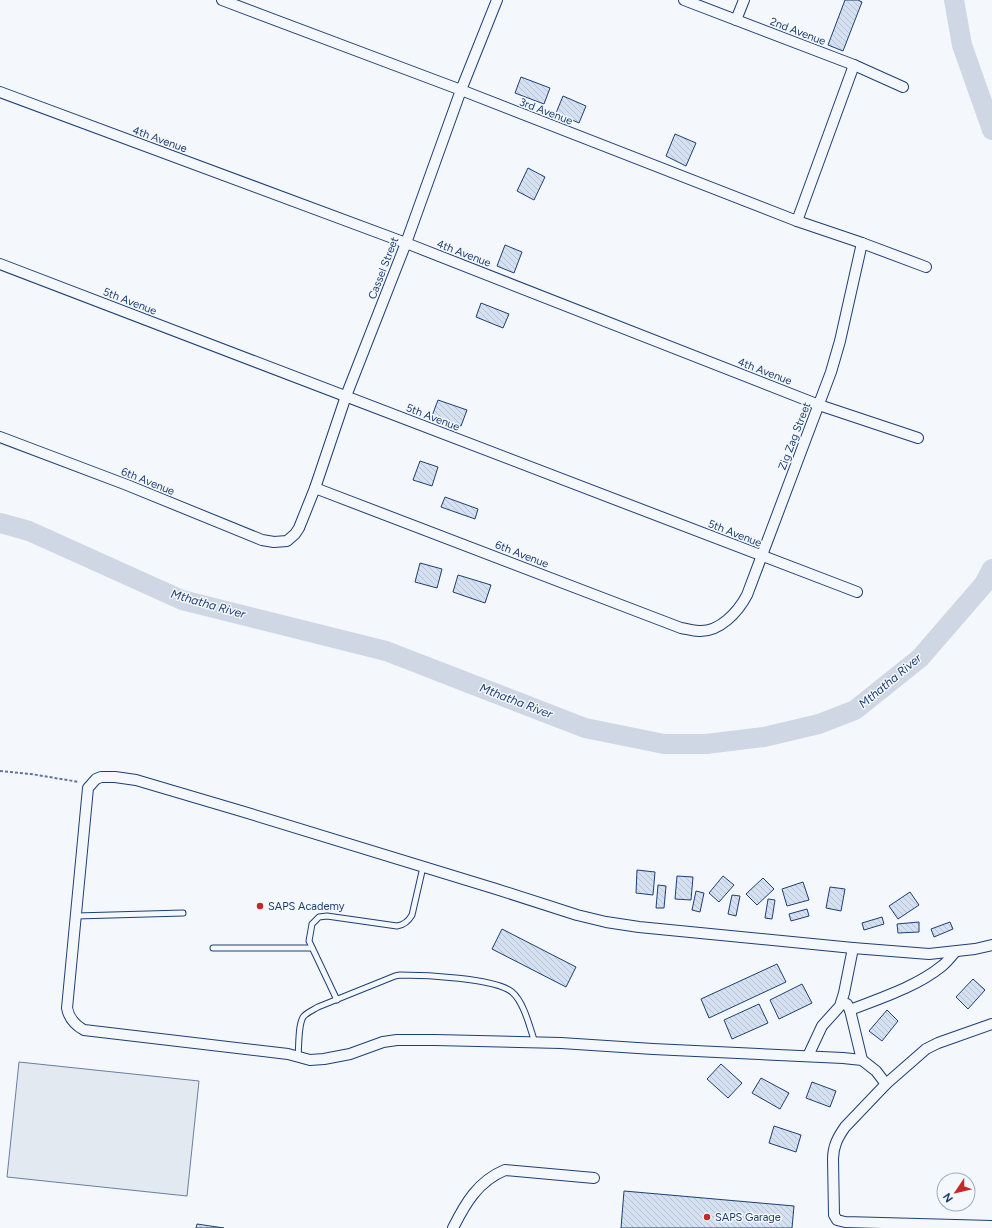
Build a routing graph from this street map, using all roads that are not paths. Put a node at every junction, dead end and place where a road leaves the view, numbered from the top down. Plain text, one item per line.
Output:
1 (222, 0) edge
2 (497, 0) edge
3 (684, 0) edge
4 (744, 0) edge
5 (736, 20) junction
6 (854, 65) junction
7 (903, 87) dead end
8 (461, 90) junction
9 (0, 92) edge
10 (797, 221) junction
11 (406, 243) junction
12 (862, 243) junction
13 (0, 264) edge
14 (926, 267) dead end
15 (346, 396) junction
16 (819, 405) junction
17 (0, 437) edge
18 (918, 438) dead end
19 (315, 488) junction
20 (287, 541) joint
21 (761, 556) junction
22 (856, 592) dead end
23 (721, 624) joint
24 (424, 867) junction
25 (183, 913) dead end
26 (76, 916) junction
27 (992, 945) edge
28 (212, 948) dead end
29 (312, 948) junction
30 (853, 948) junction
31 (955, 952) junction
32 (843, 998) junction
33 (337, 1000) junction
34 (850, 1010) junction
35 (992, 1024) edge
36 (535, 1043) junction
37 (808, 1056) junction
38 (298, 1057) junction
39 (862, 1060) junction
40 (886, 1084) junction
41 (594, 1178) dead end
42 (992, 1226) edge
43 (453, 1228) edge

1 - 8 street, 3rd Avenue
2 - 8 street, Cassel Street
3 - 5 street, 2nd Avenue
4 - 5 street
5 - 6 street, 2nd Avenue
6 - 7 street, 2nd Avenue
6 - 10 street
8 - 10 street, 3rd Avenue
8 - 11 street, Cassel Street
9 - 11 street, 4th Avenue
10 - 12 street, 3rd Avenue
11 - 15 street, Cassel Street
11 - 16 street, 4th Avenue
12 - 14 street, 3rd Avenue
12 - 16 street, Zig Zag Street
13 - 15 street, 5th Avenue
15 - 19 street, Cassel Street
15 - 21 street, 5th Avenue
16 - 18 street, 4th Avenue
16 - 21 street, Zig Zag Street
17 - 20 street, 6th Avenue
19 - 20 street, Cassel Street
19 - 23 street, 6th Avenue
21 - 22 street, 5th Avenue
21 - 23 street, Zig Zag Street
24 - 26 street
24 - 29 lane
24 - 30 street
25 - 26 lane
26 - 38 street
27 - 31 street
28 - 29 lane
29 - 33 lane
30 - 31 street
30 - 32 street
31 - 34 street
32 - 34 street
32 - 37 street
33 - 36 lane
33 - 38 lane
34 - 39 street
35 - 40 street
36 - 37 street
36 - 38 street
37 - 39 street
39 - 40 street
40 - 42 street
41 - 43 street

